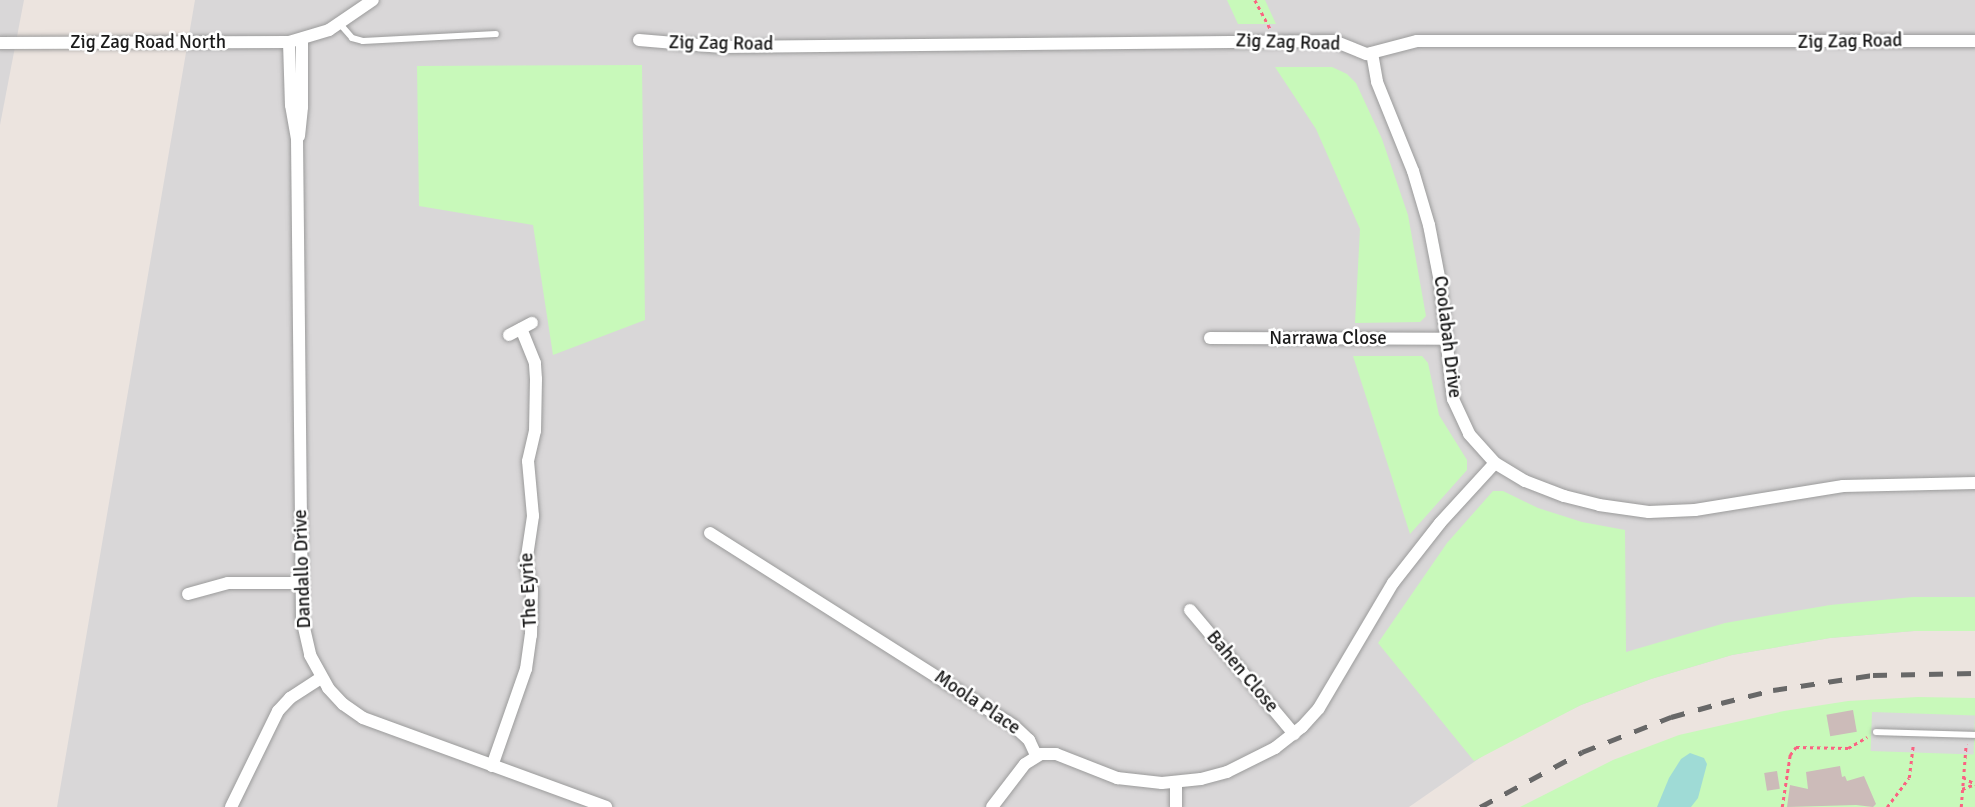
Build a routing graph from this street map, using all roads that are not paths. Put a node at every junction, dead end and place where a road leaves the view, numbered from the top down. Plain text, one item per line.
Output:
1 (373, 0) edge
2 (340, 24) junction
3 (496, 34) dead end
4 (639, 40) dead end
5 (295, 41) junction
6 (1975, 41) edge
7 (0, 43) edge
8 (1372, 53) junction
9 (521, 329) dead end
10 (1210, 338) dead end
11 (1446, 339) junction
12 (1495, 463) junction
13 (1975, 483) edge
14 (710, 533) dead end
15 (302, 583) junction
16 (188, 594) dead end
17 (1190, 610) dead end
18 (321, 678) junction
19 (1876, 733) road end
20 (1294, 734) junction
21 (1975, 735) edge
22 (1037, 755) junction
23 (492, 766) junction
24 (1176, 783) junction
25 (231, 807) edge
26 (606, 807) edge
27 (992, 807) edge
28 (1176, 807) edge

1 - 2 street
2 - 3 lane
2 - 5 street
4 - 8 street, Zig Zag Road
5 - 7 street, Zig Zag Road North
5 - 15 street, Dandallo Drive
6 - 8 street, Zig Zag Road
8 - 11 street, Coolabah Drive
9 - 23 street, The Eyrie
10 - 11 street, Narrawa Close
11 - 12 street, Coolabah Drive
12 - 13 street, Coolabah Drive
12 - 20 street
14 - 22 street, Moola Place
15 - 16 street
15 - 18 street, Dandallo Drive
17 - 20 street, Bahen Close
18 - 23 street, Dandallo Drive
18 - 25 street
19 - 21 lane
20 - 24 street
22 - 24 street
22 - 27 street
23 - 26 street, Dandallo Drive
24 - 28 street

